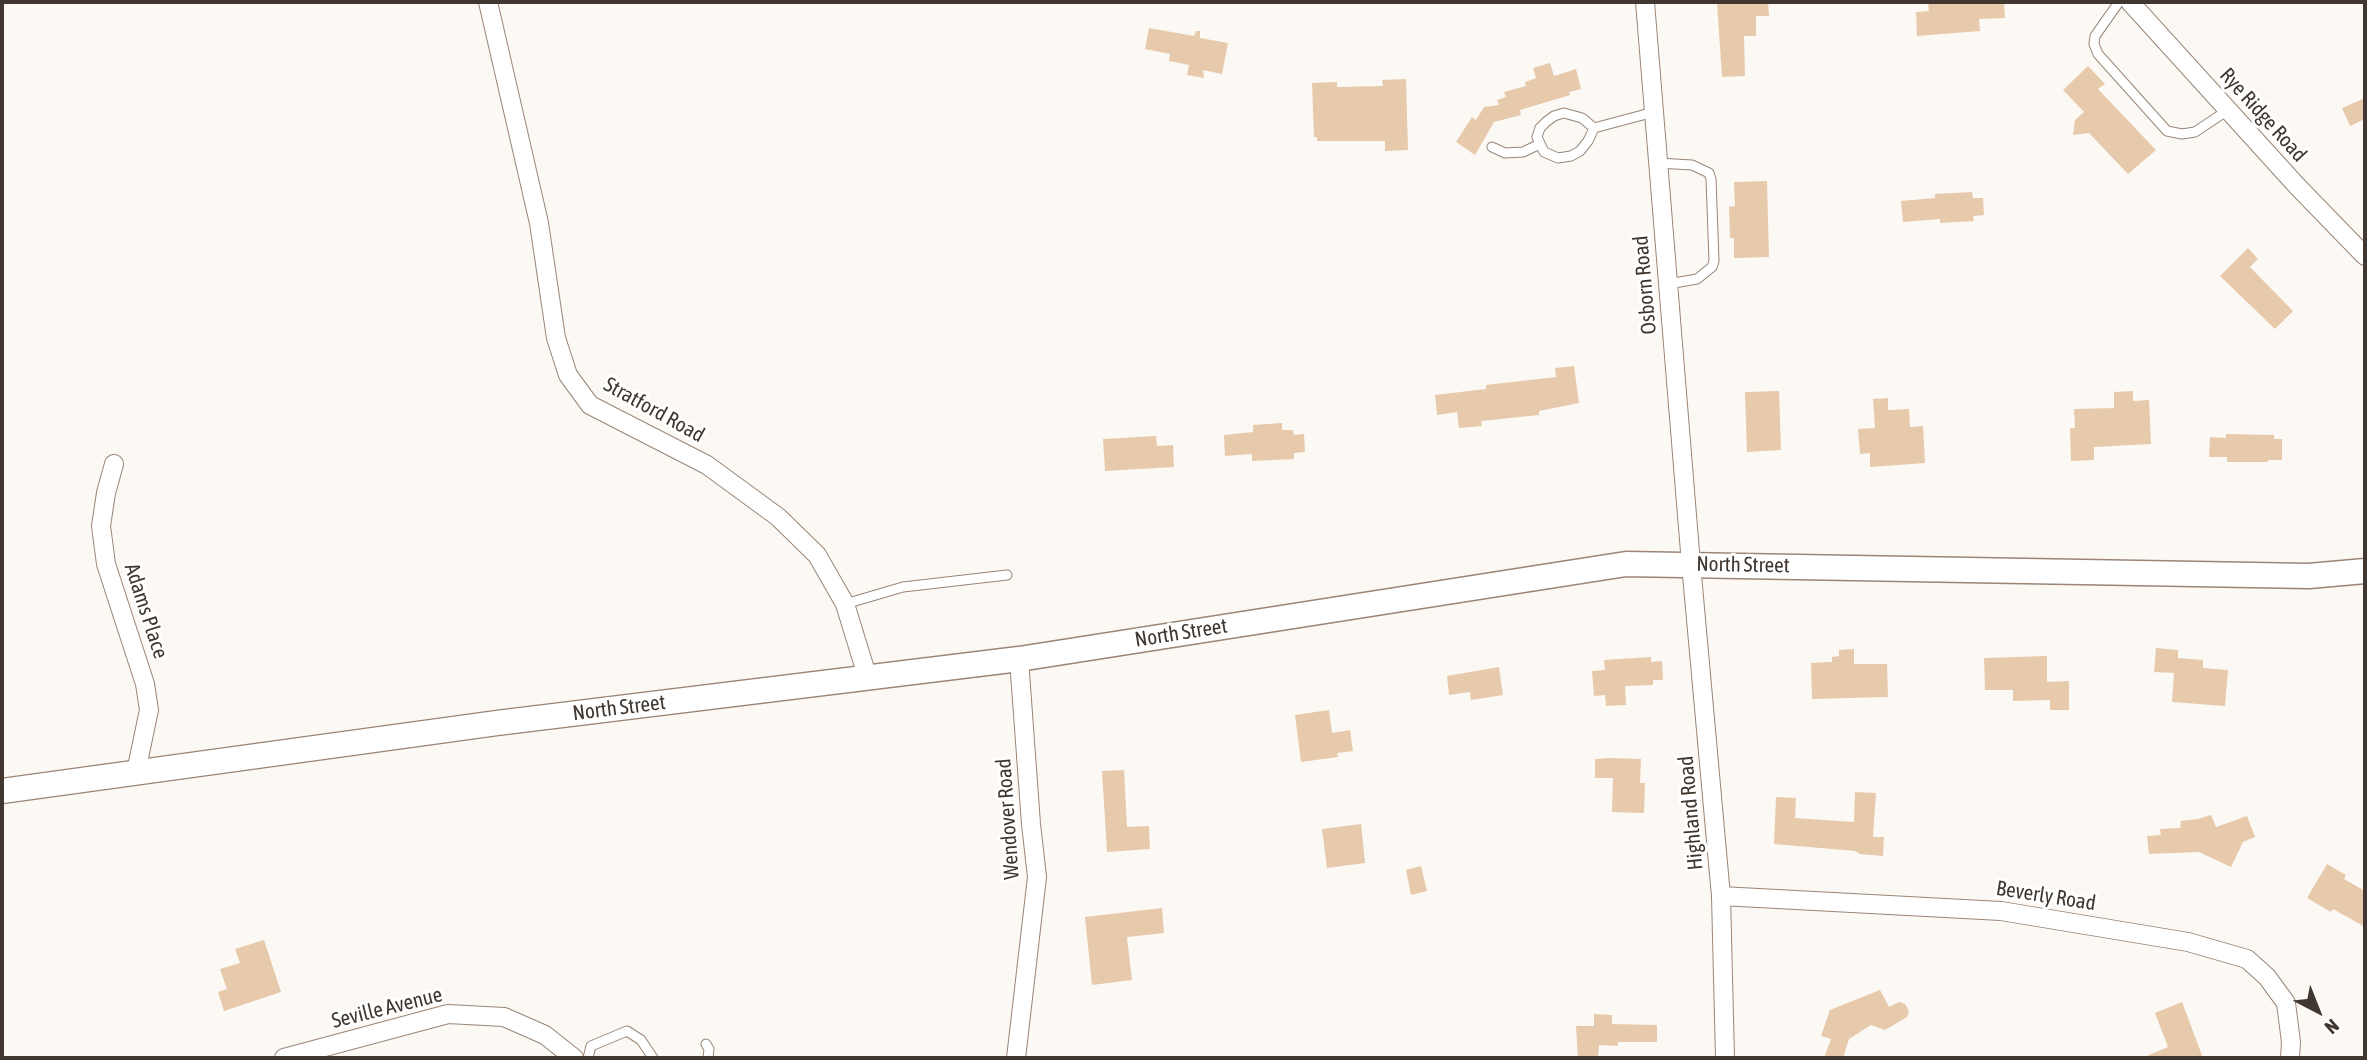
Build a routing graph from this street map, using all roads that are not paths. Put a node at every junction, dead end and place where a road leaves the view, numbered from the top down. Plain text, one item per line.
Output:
1 (488, 2) edge
2 (1645, 2) edge
3 (2119, 2) edge
4 (2130, 2) edge
5 (2228, 110) junction
6 (1654, 112) junction
7 (1594, 128) junction
8 (1539, 144) junction
9 (1492, 147) dead end
10 (1658, 163) junction
11 (2365, 256) edge
12 (1668, 284) junction
13 (114, 464) dead end
14 (1691, 564) junction
15 (2365, 571) edge
16 (1007, 575) dead end
17 (845, 604) junction
18 (1019, 659) junction
19 (868, 679) junction
20 (136, 772) junction
21 (2, 791) edge
22 (1721, 896) junction
23 (706, 1044) dead end
24 (284, 1058) edge
25 (574, 1058) edge
26 (588, 1058) edge
27 (653, 1058) edge
28 (708, 1058) edge
29 (1016, 1058) edge
30 (1725, 1058) edge
31 (2290, 1058) edge

1 - 17 street, Stratford Road
2 - 6 street, Osborn Road
3 - 5 lane
4 - 5 street, Rye Ridge Road
5 - 11 street, Rye Ridge Road
6 - 7 lane
6 - 10 street, Osborn Road
7 - 8 lane
7 - 8 lane
8 - 9 lane
10 - 12 street, Osborn Road
10 - 12 lane
12 - 14 street, Osborn Road
13 - 20 street, Adams Place
14 - 15 main road, North Street
14 - 18 main road, North Street
14 - 22 street, Highland Road
16 - 17 lane
17 - 19 street, Stratford Road
18 - 19 main road, North Street
18 - 29 street, Wendover Road
19 - 20 main road, North Street
20 - 21 main road, North Street
22 - 30 street, Highland Road
22 - 31 street, Beverly Road
23 - 28 lane
24 - 25 street, Seville Avenue
26 - 27 lane

